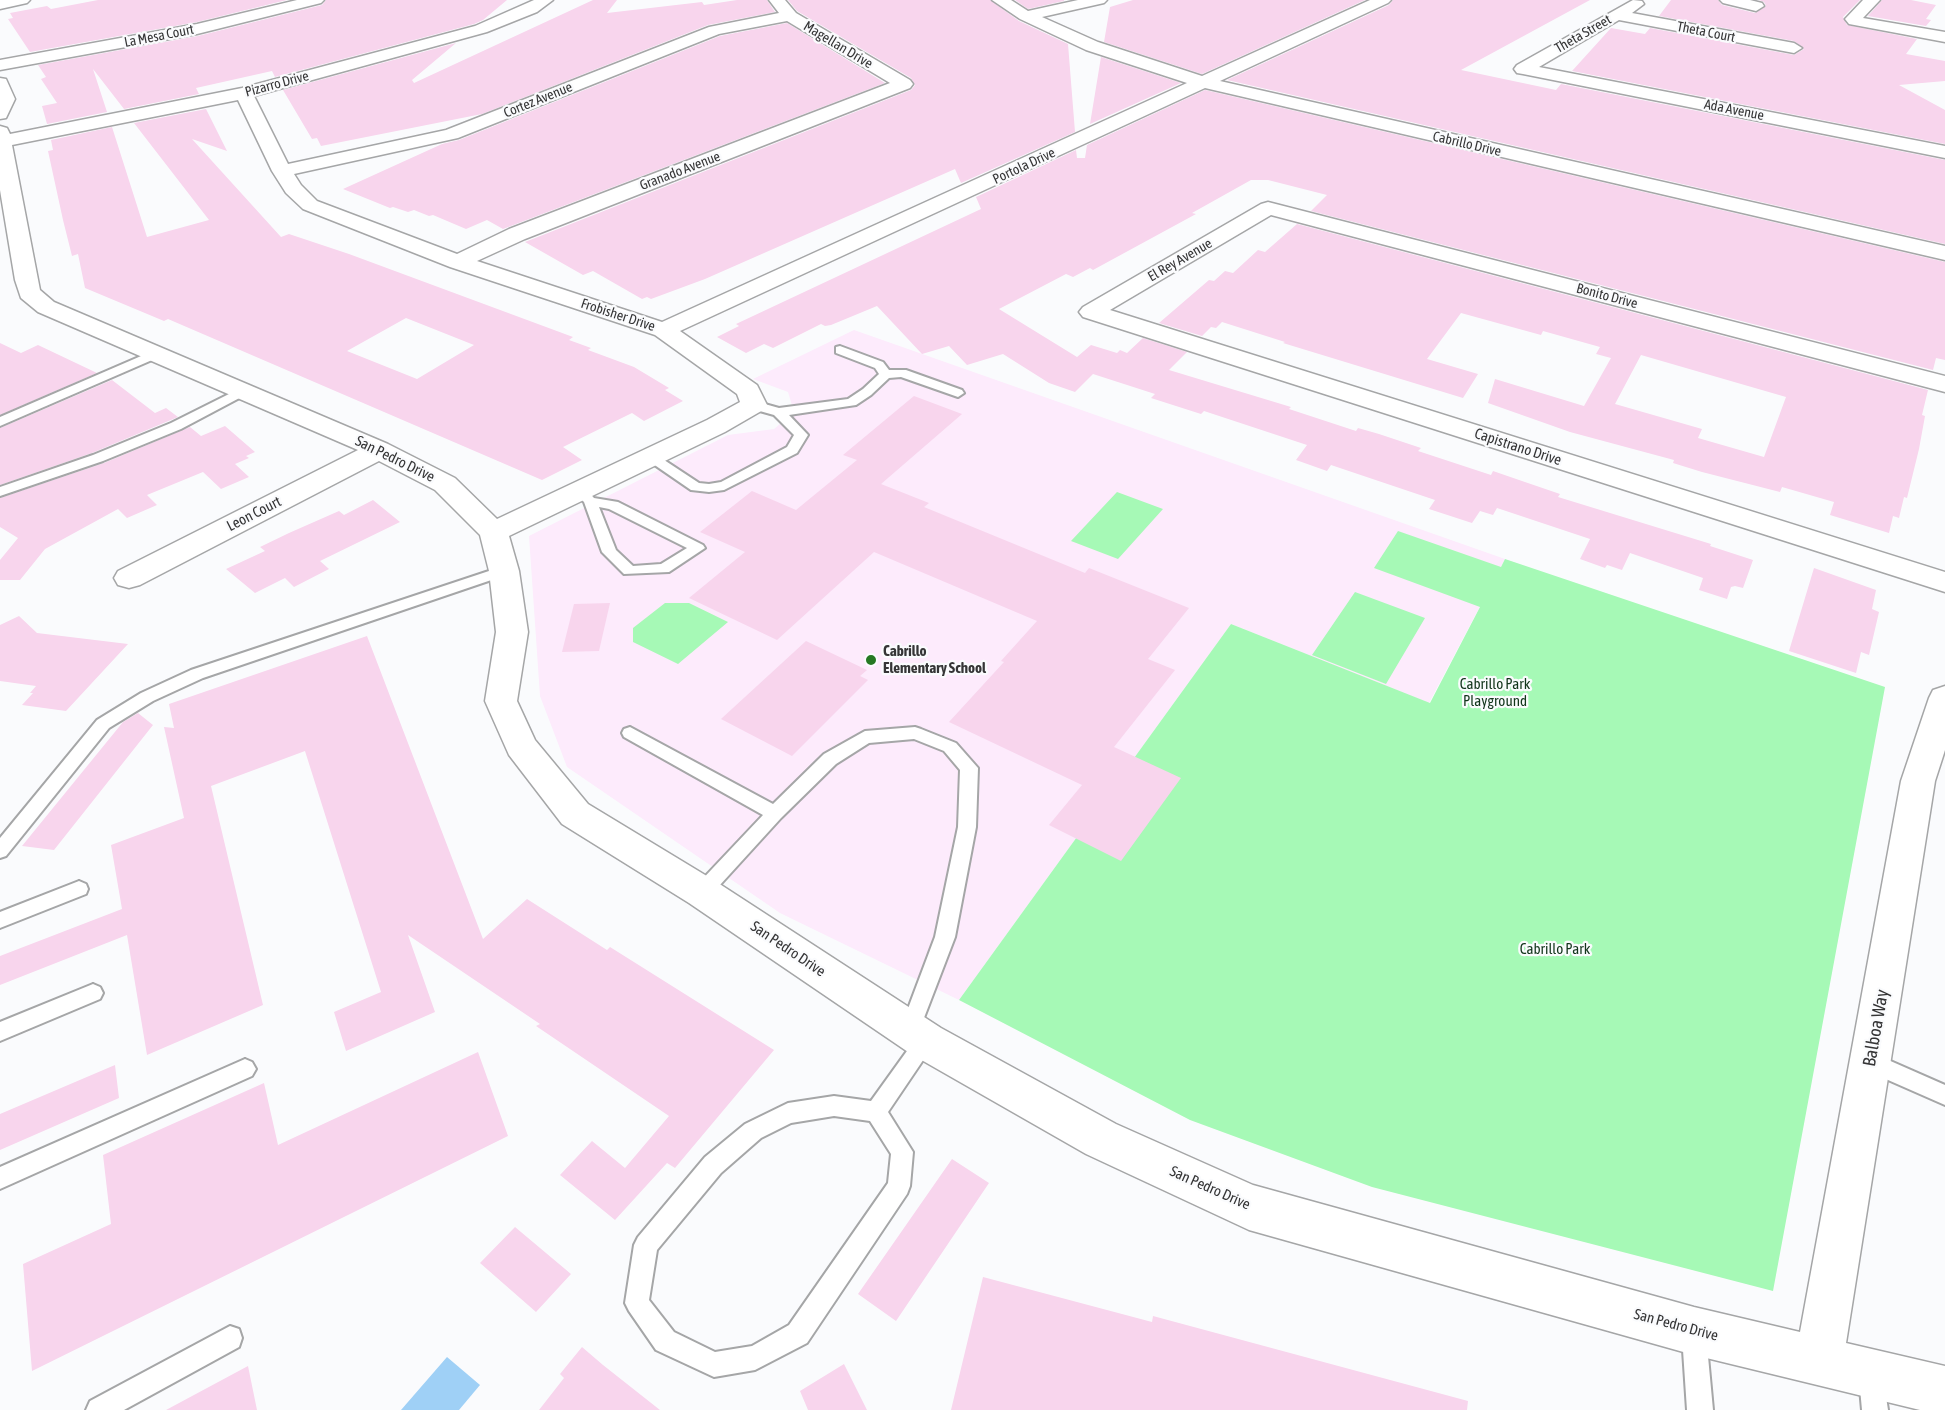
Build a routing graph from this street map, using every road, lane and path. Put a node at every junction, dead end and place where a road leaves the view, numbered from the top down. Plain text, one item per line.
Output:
1 (21, 0) edge
2 (316, 0) edge
3 (545, 0) edge
4 (777, 0) edge
5 (1000, 0) edge
6 (1099, 0) edge
7 (1383, 0) edge
8 (1643, 0) edge
9 (1728, 0) edge
10 (1872, 0) edge
11 (0, 4) edge
12 (1756, 6) dead end
13 (1617, 15) junction
14 (790, 16) junction
15 (1026, 16) junction
16 (1945, 37) edge
17 (1794, 48) dead end
18 (0, 65) edge
19 (1523, 69) joint
20 (0, 83) edge
21 (1205, 83) junction
22 (904, 84) joint
23 (244, 93) junction
24 (1, 129) edge
25 (1945, 152) edge
26 (282, 171) junction
27 (1268, 208) joint
28 (1945, 253) edge
29 (458, 262) junction
30 (1091, 312) joint
31 (663, 330) junction
32 (840, 350) dead end
33 (155, 354) junction
34 (886, 374) junction
35 (1945, 384) edge
36 (243, 391) junction
37 (958, 393) dead end
38 (754, 405) junction
39 (779, 412) junction
40 (0, 422) edge
41 (379, 450) junction
42 (650, 457) junction
43 (0, 492) edge
44 (585, 496) junction
45 (494, 532) junction
46 (504, 572) junction
47 (129, 578) dead end
48 (1945, 582) edge
49 (1942, 716) edge
50 (630, 733) dead end
51 (775, 813) junction
52 (0, 851) edge
53 (78, 889) dead end
54 (702, 892) junction
55 (0, 920) edge
56 (93, 993) dead end
57 (0, 1032) edge
58 (918, 1035) junction
59 (1870, 1062) junction
60 (245, 1069) dead end
61 (1945, 1095) edge
62 (876, 1112) junction
63 (0, 1178) edge
64 (1694, 1331) junction
65 (230, 1338) dead end
66 (1820, 1360) junction
67 (1873, 1392) edge
68 (1945, 1392) edge
69 (99, 1410) edge
70 (1700, 1410) edge

1 - 11 street
2 - 18 street, La Mesa Court
3 - 23 street, Pizarro Drive
4 - 14 street, Magellan Drive
5 - 15 street, Cabrillo Drive
6 - 15 street
7 - 21 street, Portola Drive
8 - 13 street, Theta Street
9 - 12 street
10 - 16 street
13 - 17 street, Theta Court
13 - 19 street, Theta Street
14 - 22 street, Magellan Drive
14 - 26 street, Cortez Avenue
15 - 21 street, Cabrillo Drive
19 - 25 street, Ada Avenue
20 - 24 street, San Pedro Drive
21 - 28 street, Cabrillo Drive
21 - 31 street, Portola Drive
22 - 29 street, Granado Avenue
23 - 24 street, Pizarro Drive
23 - 26 street, Frobisher Drive
24 - 33 street, San Pedro Drive
26 - 29 street, Frobisher Drive
27 - 30 street, El Rey Avenue
27 - 35 street, Bonito Drive
29 - 31 street, Frobisher Drive
30 - 48 street, Capistrano Drive
31 - 38 street, Frobisher Drive
32 - 34 lane
33 - 36 street, San Pedro Drive
33 - 40 lane
34 - 37 lane
34 - 39 lane
36 - 41 street, San Pedro Drive
36 - 43 lane
38 - 39 lane
38 - 42 street
39 - 42 lane
41 - 45 street, San Pedro Drive
41 - 47 street, Leon Court
42 - 44 street
44 - 44 lane
44 - 45 street
45 - 46 street, San Pedro Drive
46 - 52 lane
46 - 54 street, San Pedro Drive
49 - 59 street, Balboa Way
50 - 51 lane
51 - 54 lane
51 - 58 lane
53 - 55 lane
54 - 58 street, San Pedro Drive
56 - 57 lane
58 - 62 lane
58 - 64 street, San Pedro Drive
59 - 61 lane
59 - 66 street, Balboa Way
60 - 63 lane
62 - 62 lane
64 - 66 street, San Pedro Drive
64 - 70 lane
65 - 69 lane
66 - 67 street, San Pedro Drive
67 - 68 street, San Pedro Drive

